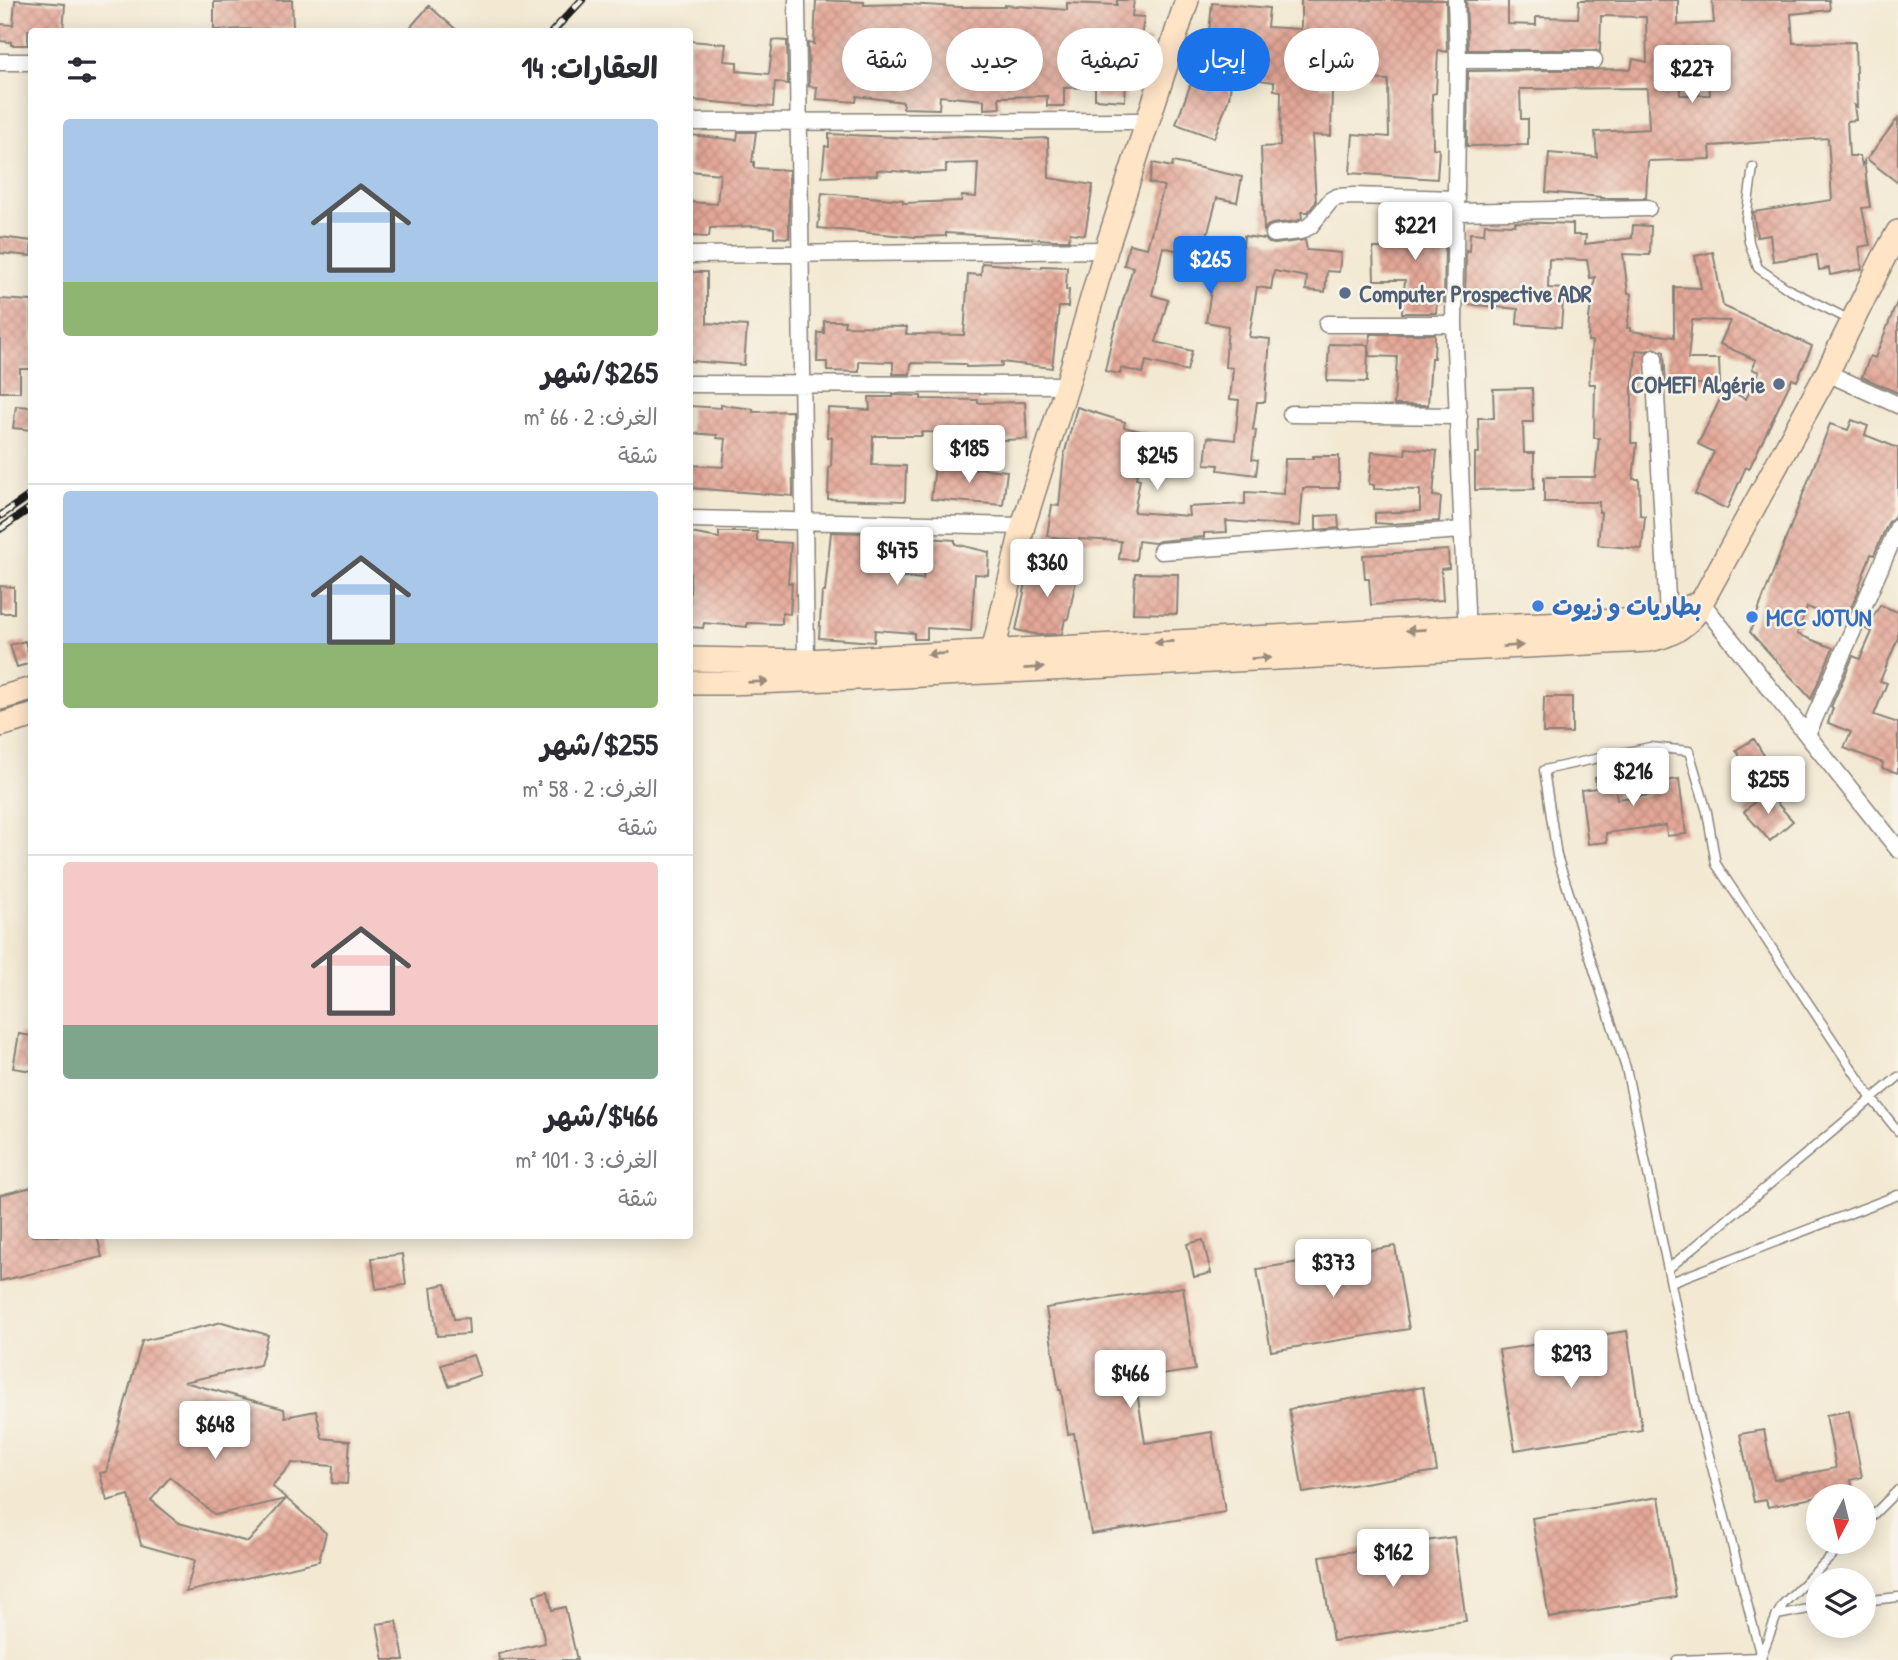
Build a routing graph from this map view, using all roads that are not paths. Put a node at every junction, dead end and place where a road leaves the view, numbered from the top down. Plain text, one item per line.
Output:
1 (797, 0) edge
2 (1187, 0) edge
3 (1455, 0) edge
4 (1458, 60) junction
5 (1594, 60) dead end
6 (0, 62) edge
7 (28, 62) edge
8 (1149, 121) junction
9 (693, 122) edge
10 (799, 123) junction
11 (1754, 167) dead end
12 (1456, 206) junction
13 (1648, 208) dead end
14 (1898, 232) edge
15 (1274, 234) dead end
16 (1105, 250) junction
17 (800, 254) junction
18 (693, 255) edge
19 (1891, 260) edge
20 (1852, 321) junction
21 (1327, 324) dead end
22 (1454, 324) junction
23 (1654, 358) dead end
24 (1827, 373) junction
25 (802, 383) junction
26 (693, 384) edge
27 (1067, 385) junction
28 (1898, 405) edge
29 (1291, 414) dead end
30 (1459, 416) junction
31 (693, 519) edge
32 (804, 521) junction
33 (1023, 526) junction
34 (1898, 527) edge
35 (1462, 530) junction
36 (1161, 551) dead end
37 (1701, 602) junction
38 (1668, 616) junction
39 (1467, 638) junction
40 (693, 659) edge
41 (806, 661) junction
42 (990, 661) junction
43 (693, 683) edge
44 (28, 690) edge
45 (0, 698) edge
46 (28, 717) edge
47 (0, 725) edge
48 (1807, 735) junction
49 (1896, 841) edge
50 (1898, 1077) edge
51 (1872, 1099) junction
52 (1898, 1131) edge
53 (1898, 1195) edge
54 (1668, 1269) junction
55 (1671, 1282) junction
56 (1898, 1490) edge
57 (1876, 1512) edge
58 (1834, 1554) edge
59 (1898, 1597) edge
60 (1876, 1600) edge
61 (1806, 1609) edge
62 (1777, 1615) junction
63 (1762, 1658) edge
64 (1677, 1660) edge

1 - 10 street
2 - 8 main road
3 - 4 street
4 - 5 street
4 - 12 street
6 - 7 street
8 - 10 street
8 - 16 main road
9 - 10 street
10 - 17 street
11 - 20 lane
12 - 13 street
12 - 15 street
12 - 22 street
14 - 19 main road
16 - 17 street
16 - 27 main road
17 - 18 street
17 - 25 street
19 - 20 main road
20 - 24 main road
21 - 22 street
22 - 30 street
23 - 38 street
24 - 28 street
24 - 37 main road
25 - 26 street
25 - 27 street
25 - 32 street
27 - 33 main road
29 - 30 street
30 - 35 street
31 - 32 street
32 - 33 street
32 - 41 street
33 - 42 main road
34 - 48 street
35 - 36 street
35 - 39 street
37 - 38 main road
39 -> 37 main road
37 - 48 street
38 - 39 main road
39 - 42 main road
40 - 41 main road
42 -> 41 main road
43 -> 42 main road
44 - 45 main road
46 - 47 main road
48 - 49 street
50 - 51 lane
51 - 52 lane
51 - 54 lane
51 - 54 lane
53 - 55 lane
54 - 55 lane
55 - 63 lane
56 - 57 lane
58 - 62 lane
59 - 60 lane
61 - 62 lane
62 - 63 lane
63 - 64 lane

